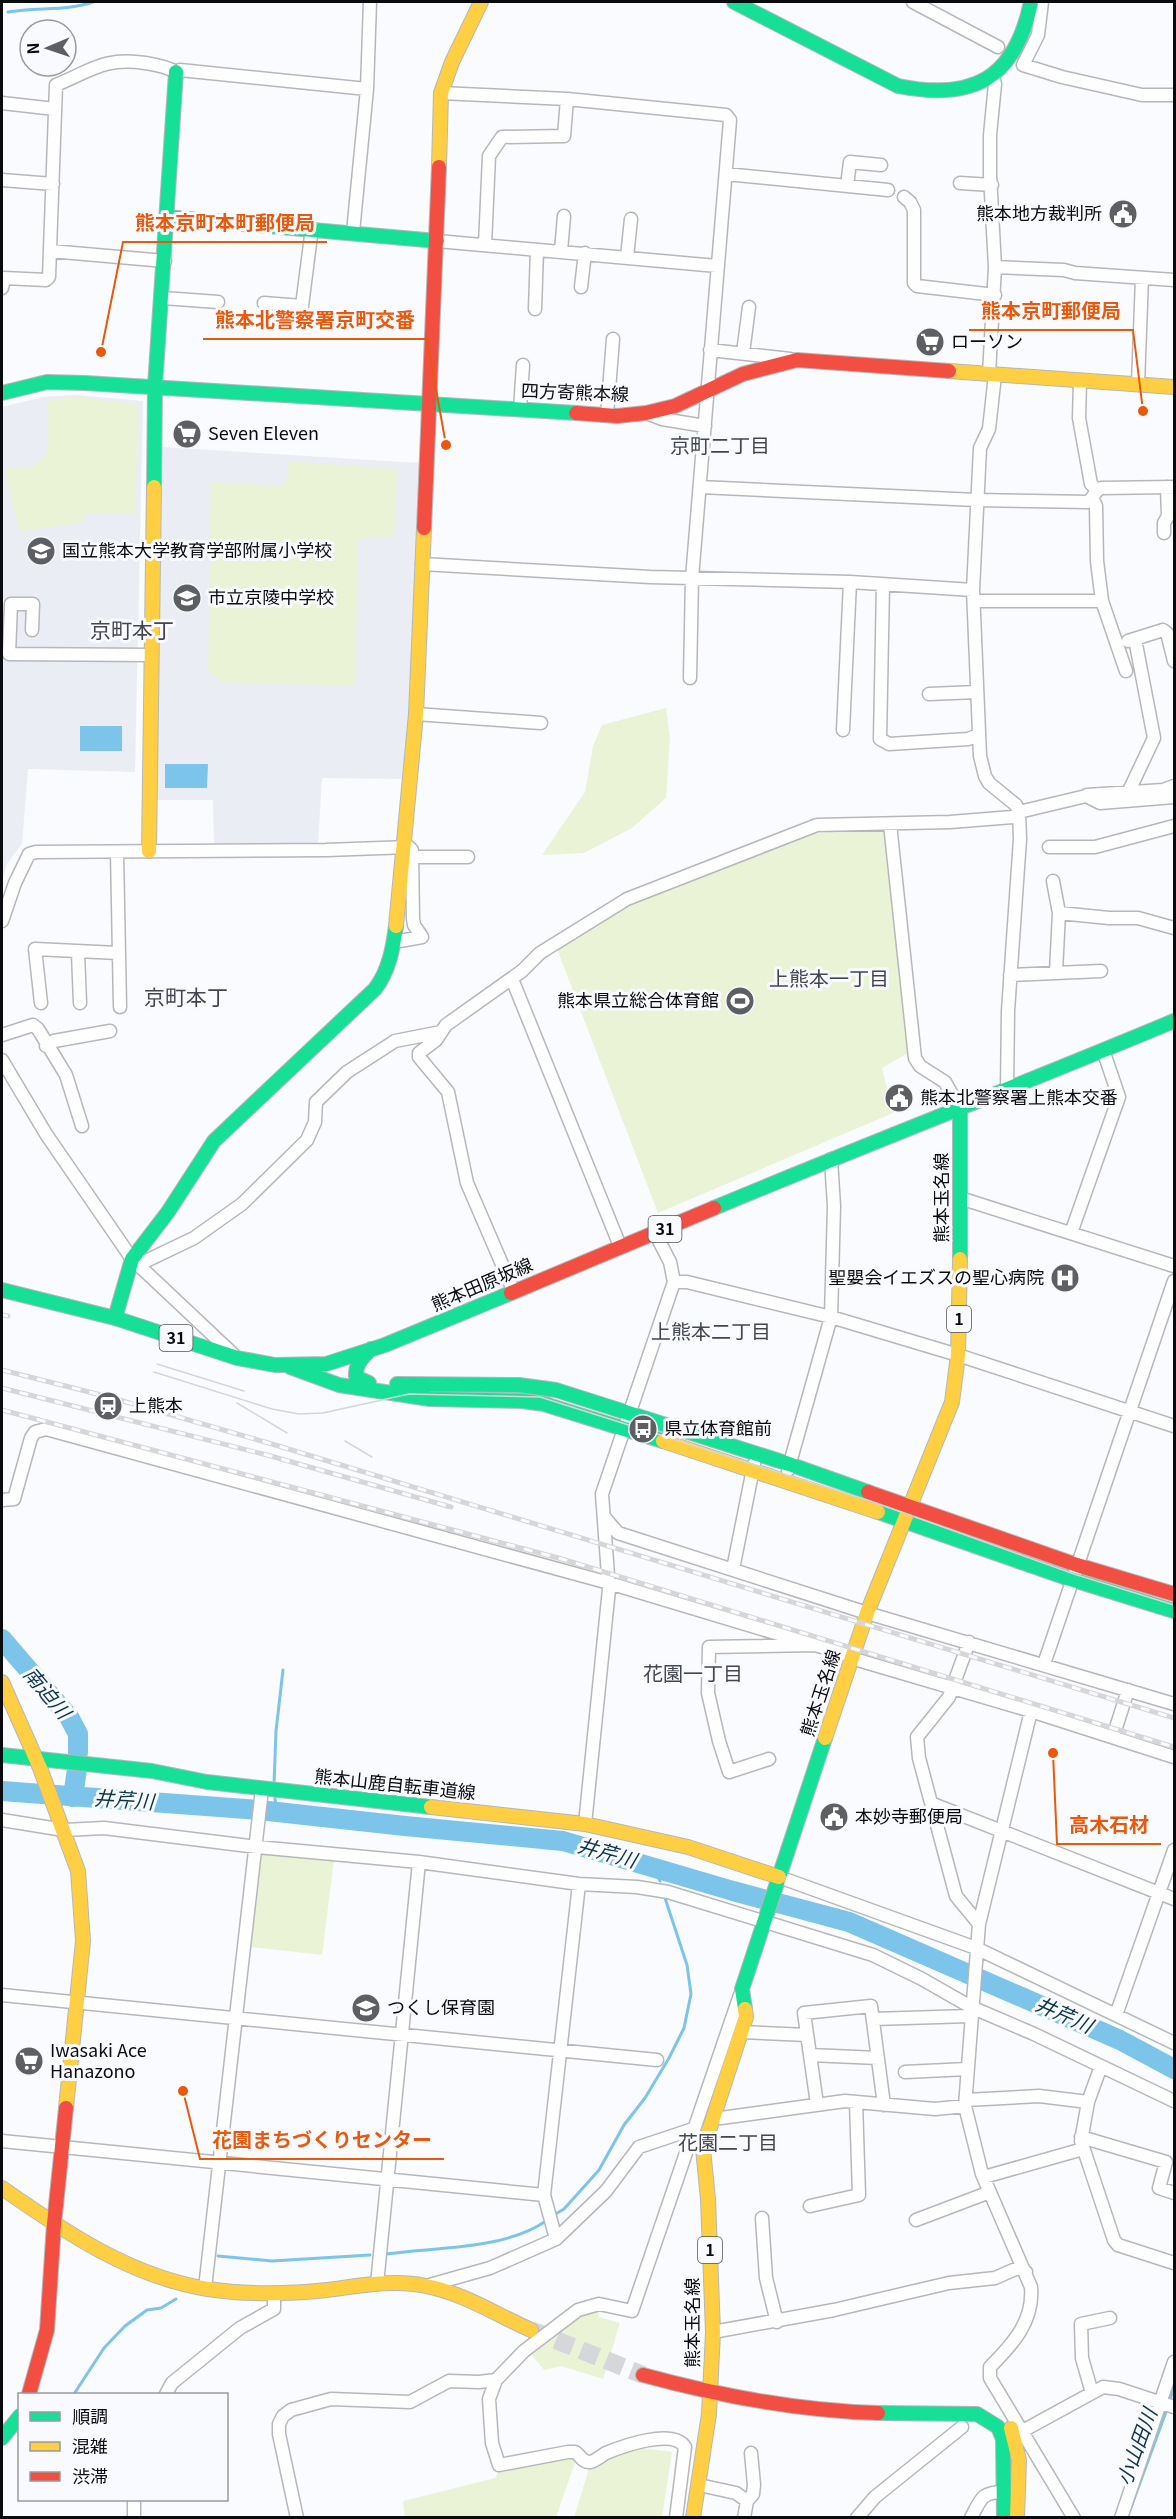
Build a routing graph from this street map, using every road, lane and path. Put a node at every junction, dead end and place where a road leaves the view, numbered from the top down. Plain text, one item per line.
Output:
1 (370, 2) edge
2 (481, 2) edge
3 (734, 2) edge
4 (914, 2) edge
5 (1031, 2) edge
6 (1042, 2) edge
7 (998, 47) dead end
8 (176, 72) junction
9 (993, 76) junction
10 (367, 89) junction
11 (441, 93) junction
12 (1174, 95) edge
13 (567, 99) junction
14 (2, 103) edge
15 (55, 110) junction
16 (874, 168) dead end
17 (726, 174) junction
18 (2, 180) edge
19 (960, 183) dead end
20 (53, 184) junction
21 (992, 185) junction
22 (847, 186) junction
23 (888, 190) dead end
24 (904, 197) dead end
25 (564, 216) dead end
26 (167, 217) junction
27 (631, 219) dead end
28 (312, 228) junction
29 (353, 232) junction
30 (437, 241) junction
31 (485, 245) junction
32 (537, 250) junction
33 (50, 251) junction
34 (561, 251) junction
35 (585, 253) junction
36 (627, 257) junction
37 (165, 261) junction
38 (717, 266) junction
39 (996, 267) junction
40 (1142, 278) junction
41 (1174, 280) edge
42 (581, 287) dead end
43 (2, 288) edge
44 (995, 295) junction
45 (163, 298) junction
46 (218, 302) dead end
47 (264, 303) dead end
48 (749, 307) dead end
49 (535, 309) dead end
50 (612, 339) dead end
51 (710, 350) junction
52 (743, 353) junction
53 (797, 360) junction
54 (523, 365) dead end
55 (992, 375) junction
56 (1080, 381) junction
57 (1138, 384) junction
58 (155, 386) junction
59 (1174, 387) edge
60 (708, 391) junction
61 (2, 393) edge
62 (428, 404) junction
63 (520, 409) junction
64 (646, 413) junction
65 (607, 415) junction
66 (705, 426) junction
67 (700, 487) junction
68 (1171, 487) edge
69 (1095, 495) junction
70 (975, 500) junction
71 (1164, 533) dead end
72 (422, 564) junction
73 (692, 578) junction
74 (850, 582) junction
75 (883, 585) junction
76 (973, 595) junction
77 (1102, 601) junction
78 (32, 630) dead end
79 (1135, 639) junction
80 (1118, 643) junction
81 (151, 655) junction
82 (1174, 661) edge
83 (1126, 671) dead end
84 (690, 678) dead end
85 (977, 692) junction
86 (929, 694) dead end
87 (416, 714) junction
88 (541, 723) dead end
89 (843, 730) dead end
90 (979, 735) junction
91 (1174, 786) edge
92 (1128, 793) junction
93 (1086, 796) junction
94 (1174, 797) edge
95 (1019, 812) junction
96 (891, 824) junction
97 (1174, 826) edge
98 (1049, 847) dead end
99 (149, 851) junction
100 (117, 852) junction
101 (407, 853) junction
102 (468, 857) dead end
103 (1053, 881) dead end
104 (1059, 913) junction
105 (2, 921) edge
106 (1174, 928) edge
107 (394, 942) junction
108 (78, 953) junction
109 (118, 953) junction
110 (1101, 971) dead end
111 (1056, 972) junction
112 (1010, 975) junction
113 (512, 979) junction
114 (41, 1003) dead end
115 (80, 1003) dead end
116 (120, 1007) dead end
117 (1174, 1021) edge
118 (110, 1032) dead end
119 (441, 1032) junction
120 (2, 1035) edge
121 (46, 1046) junction
122 (1103, 1050) junction
123 (2, 1060) edge
124 (1007, 1091) junction
125 (960, 1109) junction
126 (82, 1126) dead end
127 (831, 1159) junction
128 (960, 1198) junction
129 (655, 1233) junction
130 (1071, 1233) junction
131 (620, 1246) junction
132 (132, 1259) junction
133 (1174, 1266) edge
134 (1174, 1281) edge
135 (674, 1282) junction
136 (2, 1290) edge
137 (514, 1292) junction
138 (831, 1317) junction
139 (115, 1318) junction
140 (371, 1350) junction
141 (958, 1355) junction
142 (237, 1358) junction
143 (290, 1367) junction
144 (369, 1383) junction
145 (339, 1385) junction
146 (1130, 1412) junction
147 (628, 1413) junction
148 (1174, 1426) edge
149 (622, 1429) junction
150 (757, 1454) junction
151 (789, 1464) junction
152 (753, 1469) junction
153 (785, 1479) junction
154 (2, 1500) edge
155 (911, 1505) junction
156 (605, 1518) junction
157 (905, 1520) junction
158 (1077, 1565) junction
159 (733, 1569) junction
160 (1072, 1580) junction
161 (609, 1583) junction
162 (1174, 1594) edge
163 (1174, 1611) edge
164 (867, 1613) junction
165 (969, 1642) junction
166 (815, 1645) junction
167 (852, 1657) junction
168 (1044, 1664) junction
169 (2, 1682) edge
170 (954, 1687) junction
171 (1128, 1689) junction
172 (1174, 1704) edge
173 (1031, 1711) junction
174 (1113, 1737) junction
175 (2, 1755) edge
176 (1174, 1757) edge
177 (769, 1760) dead end
178 (38, 1763) junction
179 (265, 1789) junction
180 (933, 1804) junction
181 (2, 1820) edge
182 (585, 1824) junction
183 (63, 1826) junction
184 (1000, 1832) junction
185 (257, 1847) junction
186 (1174, 1850) edge
187 (419, 1862) junction
188 (778, 1881) junction
189 (579, 1884) junction
190 (1160, 1894) junction
191 (1174, 1899) edge
192 (764, 1921) junction
193 (979, 1924) junction
194 (976, 1952) junction
195 (742, 1989) junction
196 (2, 1995) edge
197 (76, 2003) junction
198 (972, 2008) junction
199 (1116, 2015) junction
200 (873, 2019) junction
201 (236, 2020) junction
202 (741, 2032) junction
203 (402, 2035) junction
204 (807, 2035) junction
205 (1174, 2043) edge
206 (560, 2051) junction
207 (810, 2055) junction
208 (878, 2058) junction
209 (657, 2060) dead end
210 (1101, 2066) junction
211 (968, 2069) junction
212 (905, 2072) dead end
213 (856, 2102) junction
214 (1088, 2102) junction
215 (1174, 2102) edge
216 (966, 2103) junction
217 (817, 2104) junction
218 (884, 2105) junction
219 (714, 2117) junction
220 (693, 2129) junction
221 (2, 2141) edge
222 (1082, 2143) junction
223 (61, 2147) junction
224 (219, 2163) junction
225 (984, 2177) junction
226 (388, 2180) junction
227 (2, 2188) edge
228 (990, 2192) junction
229 (1174, 2193) edge
230 (544, 2195) junction
231 (810, 2206) dead end
232 (762, 2218) dead end
233 (916, 2220) dead end
234 (54, 2224) junction
235 (556, 2239) junction
236 (1174, 2263) edge
237 (1026, 2272) junction
238 (377, 2284) junction
239 (425, 2286) junction
240 (205, 2288) junction
241 (274, 2293) junction
242 (1110, 2318) dead end
243 (777, 2322) junction
244 (531, 2330) tunnel mouth
245 (713, 2332) junction
246 (1174, 2362) edge
247 (643, 2375) tunnel mouth
248 (496, 2380) junction
249 (29, 2393) edge
250 (167, 2393) edge
251 (1092, 2393) junction
252 (711, 2394) junction
253 (1161, 2402) junction
254 (1174, 2407) edge
255 (18, 2418) edge
256 (962, 2427) dead end
257 (1014, 2435) junction
258 (2, 2438) edge
259 (751, 2453) dead end
260 (699, 2485) junction
261 (1004, 2492) junction
262 (134, 2501) edge
263 (747, 2501) junction
264 (134, 2517) edge
265 (297, 2517) edge
266 (676, 2517) edge
267 (693, 2517) edge
268 (744, 2517) edge
269 (857, 2517) edge
270 (971, 2517) edge
271 (1004, 2517) edge
272 (1017, 2517) edge
273 (1074, 2517) edge
274 (1121, 2517) edge

1 - 10 street
2 - 11 street
3 - 9 street
4 - 7 street
5 - 9 street
6 - 12 street
8 - 10 street
8 - 15 street
8 - 26 street
9 - 21 street
10 - 29 street
11 - 13 street
11 - 30 street
13 - 17 street
13 - 31 street
14 - 15 street
15 - 20 street
16 - 22 street
17 - 22 street
17 - 38 street
18 - 20 street
19 - 21 street
20 - 33 street
21 - 39 street
22 - 23 street
24 - 44 street
25 - 34 street
26 - 28 street
26 - 37 street
27 - 36 street
28 - 29 street
28 - 47 street
29 - 30 street
30 - 31 street
30 - 62 street
31 - 32 street
32 - 34 street
32 - 49 street
33 - 37 street
33 - 43 street
34 - 35 street
35 - 36 street
35 - 42 street
36 - 38 street
37 - 45 street
38 - 51 street
39 - 40 street
39 - 44 street
40 - 41 street
40 - 57 street
44 - 55 street
45 - 46 street
45 - 58 street
48 - 52 street
50 - 65 street
51 - 52 street
51 - 60 street
52 - 53 street
53 - 55 street, 四方寄熊本線
53 - 60 street, 四方寄熊本線
54 - 63 street
55 - 56 street, 四方寄熊本線
55 - 70 street
56 - 57 street, 四方寄熊本線
56 - 69 street
57 - 59 street, 四方寄熊本線
58 - 61 street, 四方寄熊本線
58 - 62 street, 四方寄熊本線
58 - 81 street
60 - 64 street, 四方寄熊本線
60 - 66 street
62 - 63 street, 四方寄熊本線
62 - 72 street
63 - 65 street, 四方寄熊本線
64 - 65 street, 四方寄熊本線
64 - 66 street
66 - 67 street
67 - 70 street
67 - 73 street
68 - 69 street
68 - 71 street
69 - 70 street
69 - 77 street
70 - 76 street
72 - 73 street
72 - 87 street
73 - 74 street
73 - 84 street
74 - 75 street
74 - 89 street
75 - 76 street
75 - 90 street
76 - 77 street
76 - 85 street
77 - 80 street
78 - 81 street
79 - 80 street
79 - 82 street
79 - 92 street
80 - 83 street
81 - 99 street
85 - 86 street
85 - 90 street
87 - 88 street
87 - 101 street
90 - 95 street
91 - 92 street
92 - 93 street
93 - 94 street
93 - 95 street
95 - 96 street
95 - 112 street
96 - 113 street
96 - 125 street
97 - 98 street
99 - 100 street
99 - 101 street
100 - 105 street
100 - 109 street
101 - 102 street
101 - 107 street
101 - 107 street
103 - 104 street
104 - 106 street
104 - 111 street
107 - 132 street
108 - 109 street
108 - 114 street
108 - 115 street
109 - 116 street
110 - 111 street
111 - 112 street
112 - 124 street
113 - 119 street
113 - 131 street
117 - 122 street
118 - 121 street
119 - 132 street
119 - 137 street
120 - 121 street
121 - 126 street
122 - 124 street
122 - 130 street
123 - 132 street
124 - 125 street
125 - 127 street, 熊本田原坂線 / 31
125 - 128 street, 熊本玉名線 / 1
127 - 129 street, 熊本田原坂線 / 31
127 - 138 street
128 - 130 street
128 - 141 street, 熊本玉名線 / 1
129 - 131 street, 熊本田原坂線 / 31
129 - 135 street
130 - 133 street
131 - 137 street, 熊本田原坂線 / 31
132 - 139 street
132 - 142 street
134 - 146 street
135 - 138 street
135 - 147 street
136 - 139 street, 熊本田原坂線 / 31
137 - 140 street, 熊本田原坂線 / 31
138 - 141 street
138 - 151 street
139 - 142 street, 熊本田原坂線 / 31
140 - 143 street, 熊本田原坂線 / 31
140 - 144 street
141 - 146 street
141 - 155 street, 熊本玉名線 / 1
142 - 143 street, 熊本田原坂線 / 31
143 - 145 street
144 - 145 street
144 - 147 street
145 - 149 street
146 - 148 street
146 - 158 street
147 - 149 street
147 - 150 street
149 - 152 street
149 - 156 street
150 - 151 street
150 - 152 street
151 - 153 street
151 - 155 street
152 - 153 street
152 - 159 street
153 - 157 street
154 - 161 street
155 - 157 street, 熊本玉名線 / 1
155 - 158 street
156 - 159 street
156 - 161 street
157 - 160 street
157 - 164 street, 熊本玉名線 / 1
158 - 160 street
158 - 162 street
159 - 164 street
160 - 163 street
160 - 168 street
161 - 166 street
161 - 182 street
164 - 165 street
164 - 167 street, 熊本玉名線 / 1
165 - 168 street
165 - 170 street
166 - 167 street
166 - 177 street
167 - 170 street
167 - 188 street, 熊本玉名線 / 1
168 - 171 street
169 - 178 street
170 - 173 street
170 - 180 street
171 - 172 street
171 - 174 street
173 - 174 street
173 - 184 street
174 - 176 street
175 - 178 street, 熊本山鹿自転車道線
178 - 179 street, 熊本山鹿自転車道線
178 - 183 street
179 - 182 street, 熊本山鹿自転車道線
179 - 185 street
180 - 184 street
180 - 193 street
181 - 183 street
182 - 188 street, 熊本山鹿自転車道線
183 - 185 street
183 - 197 street
184 - 190 street
184 - 193 street
185 - 187 street
185 - 201 street
186 - 190 street
187 - 189 street
187 - 203 street
188 - 192 street, 熊本玉名線 / 1
188 - 194 street
189 - 192 street
189 - 206 street
190 - 191 street
190 - 199 street
192 - 195 street, 熊本玉名線 / 1
192 - 198 street
193 - 194 street
194 - 198 street
194 - 199 street
195 - 202 street, 熊本玉名線 / 1
195 - 220 street
196 - 197 street
197 - 201 street
197 - 223 street
198 - 200 street
198 - 210 street
198 - 211 street
199 - 205 street
200 - 204 street
200 - 208 street
201 - 203 street
201 - 224 street
202 - 204 street
202 - 219 street, 熊本玉名線 / 1
203 - 206 street
203 - 226 street
204 - 207 street
206 - 209 street
206 - 230 street
207 - 208 street
207 - 217 street
208 - 218 street
210 - 214 street
210 - 215 street
211 - 212 street
211 - 216 street
213 - 217 street
213 - 218 street
213 - 231 street
214 - 216 street
214 - 222 street
216 - 218 street
216 - 225 street
217 - 219 street
219 - 245 street, 熊本玉名線 / 1
220 - 235 street
220 - 248 street
221 - 223 street
222 - 225 street
222 - 229 street
222 - 236 street
223 - 224 street
223 - 234 street
224 - 226 street
224 - 240 street
225 - 228 street
226 - 230 street
226 - 238 street
227 - 234 street
228 - 233 street
228 - 237 street
230 - 235 street
232 - 243 street
234 - 240 street
234 - 249 street
235 - 239 street
237 - 243 street
237 - 257 street
238 - 239 street
238 - 241 street
239 - 244 street
240 - 241 street
241 - 250 street
242 - 251 street
243 - 245 street
245 - 252 street, 熊本玉名線 / 1
246 - 253 street
247 - 252 street
248 - 265 street
248 - 266 street
251 - 253 street
251 - 257 street
252 - 257 street
252 - 260 street, 熊本玉名線 / 1
253 - 254 street
253 - 274 street
255 - 258 street
256 - 269 street
257 - 261 street
257 - 272 street
257 - 273 street
259 - 263 street
260 - 263 street
260 - 267 street, 熊本玉名線 / 1
261 - 270 street
261 - 271 street
262 - 264 street
263 - 268 street

